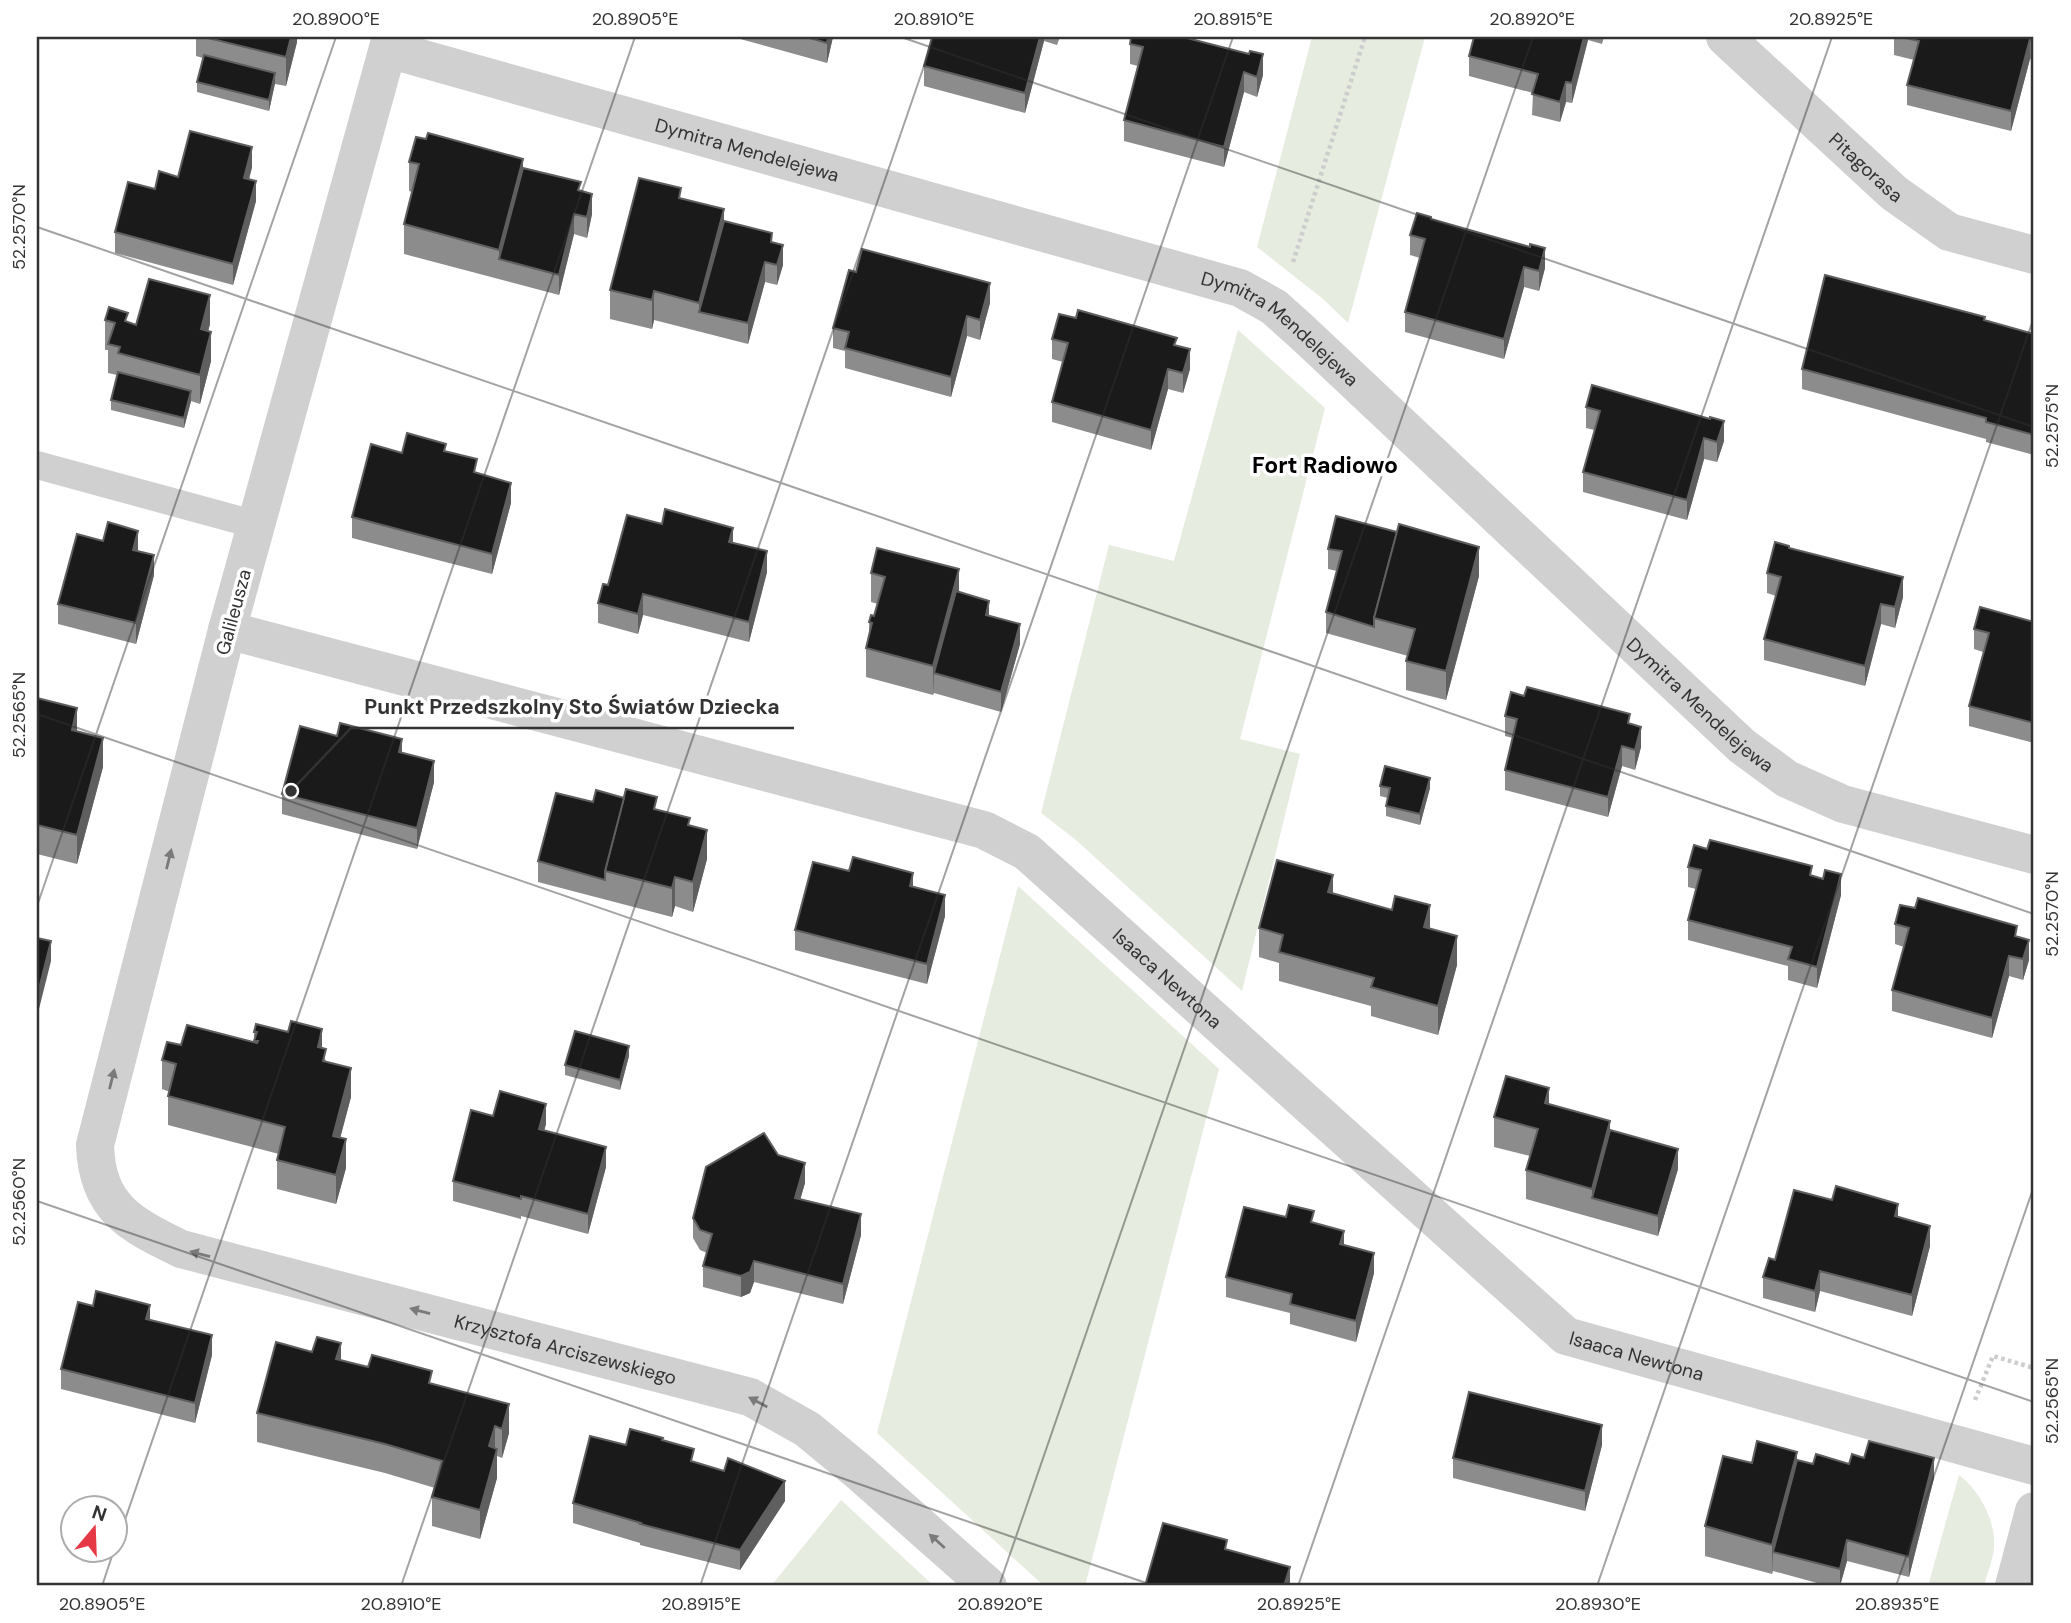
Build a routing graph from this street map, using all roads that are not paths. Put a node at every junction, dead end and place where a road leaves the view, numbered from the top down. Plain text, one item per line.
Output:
1 (1724, 37) edge
2 (390, 43) edge
3 (2034, 255) edge
4 (37, 466) edge
5 (257, 524) junction
6 (228, 631) junction
7 (2034, 855) edge
8 (104, 1189) joint
9 (2034, 1466) edge
10 (2034, 1511) edge
11 (988, 1586) edge
12 (2014, 1586) edge

1 - 3 street, Pitagorasa
2 - 5 street, Galileusza
2 - 7 street, Dymitra Mendelejewa
4 - 5 lane
5 - 6 street, Galileusza
8 -> 6 street, Galileusza
6 - 9 street, Isaaca Newtona
11 -> 8 street, Krzysztofa Arciszewskiego
10 - 12 street

